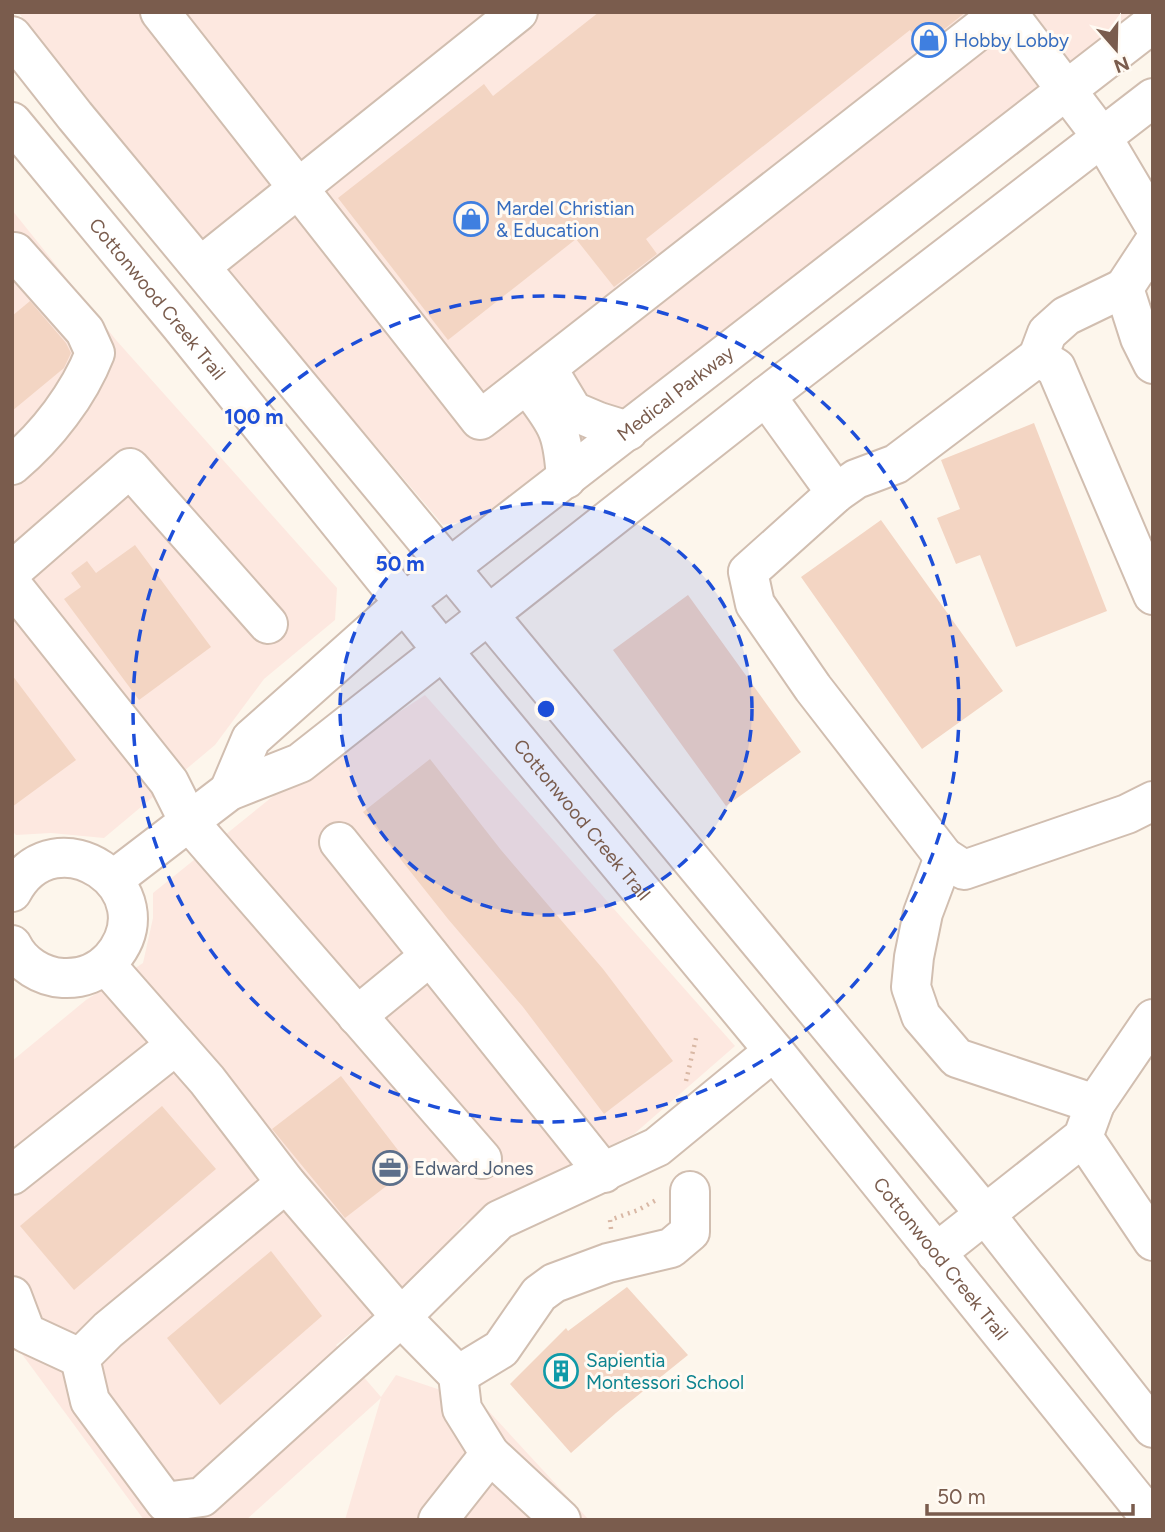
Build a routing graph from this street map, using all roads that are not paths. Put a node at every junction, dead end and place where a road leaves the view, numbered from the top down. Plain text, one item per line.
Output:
1 (160, 12) edge
2 (518, 12) edge
3 (1005, 12) edge
4 (1153, 23) edge
5 (12, 36) edge
6 (1067, 90) junction
7 (1153, 98) edge
8 (16, 134) edge
9 (1102, 137) junction
10 (297, 188) junction
11 (1153, 223) edge
12 (1153, 244) edge
13 (13, 252) edge
14 (201, 267) junction
15 (1124, 288) junction
16 (1038, 357) junction
17 (1153, 364) edge
18 (536, 376) junction
19 (766, 396) junction
20 (628, 431) junction
21 (12, 465) edge
22 (566, 479) junction
23 (836, 493) junction
24 (449, 568) junction
25 (12, 571) edge
26 (12, 585) edge
27 (1153, 595) edge
28 (404, 603) junction
29 (488, 614) junction
30 (268, 624) dead end
31 (443, 651) junction
32 (229, 791) junction
33 (1153, 801) edge
34 (189, 822) junction
35 (339, 842) dead end
36 (944, 857) junction
37 (114, 879) junction
38 (14, 884) edge
39 (12, 945) edge
40 (430, 956) junction
41 (106, 965) junction
42 (358, 1016) junction
43 (1153, 1019) edge
44 (176, 1045) junction
45 (774, 1051) junction
46 (1089, 1121) junction
47 (482, 1160) dead end
48 (604, 1172) junction
49 (12, 1175) edge
50 (286, 1183) junction
51 (677, 1193) road end
52 (985, 1214) junction
53 (1153, 1241) edge
54 (936, 1253) junction
55 (12, 1296) edge
56 (401, 1317) junction
57 (80, 1358) junction
58 (458, 1375) junction
59 (1153, 1428) edge
60 (490, 1454) junction
61 (438, 1520) edge
62 (561, 1520) edge
63 (1152, 1520) edge

1 - 10 street
2 - 10 street
3 - 6 street
3 - 18 street
4 - 6 street, Medical Parkway
5 - 14 street
6 - 9 street
6 - 20 street, Medical Parkway
7 - 9 street, Medical Parkway
8 - 28 street, Cottonwood Creek Trail
9 - 11 street
9 - 19 street, Medical Parkway
10 - 14 street
10 - 18 street
12 - 15 street
13 - 21 street
14 - 24 street
15 - 16 street
15 - 17 street
16 - 23 street
16 - 27 street
18 - 20 street
18 - 22 street
19 - 23 street
19 - 29 street, Medical Parkway
20 - 22 street, Medical Parkway
22 - 24 street, Medical Parkway
23 - 36 street
24 - 28 street, Medical Parkway
24 - 29 street
25 - 30 street
26 - 34 street
28 - 31 street, Cottonwood Creek Trail
28 - 32 street, Medical Parkway
29 - 31 street, Medical Parkway
29 - 52 street
31 - 32 street, Medical Parkway
31 - 45 street, Cottonwood Creek Trail
32 - 34 street, Medical Parkway
33 - 36 street
34 - 37 street, Medical Parkway
34 - 42 street
35 - 40 street
36 - 46 street
37 - 38 street
37 - 41 street
39 - 41 street
40 - 42 street
40 - 48 street
41 - 44 street
42 - 47 street
43 - 46 street
44 - 49 street
44 - 50 street
45 - 48 street
45 - 54 street, Cottonwood Creek Trail
46 - 52 street
46 - 53 street
48 - 56 street
50 - 56 street
50 - 57 street
51 - 58 street
52 - 54 street
52 - 59 street
54 - 63 street, Cottonwood Creek Trail
55 - 57 street
56 - 57 street
56 - 58 street
58 - 60 street
60 - 61 street
60 - 62 street

